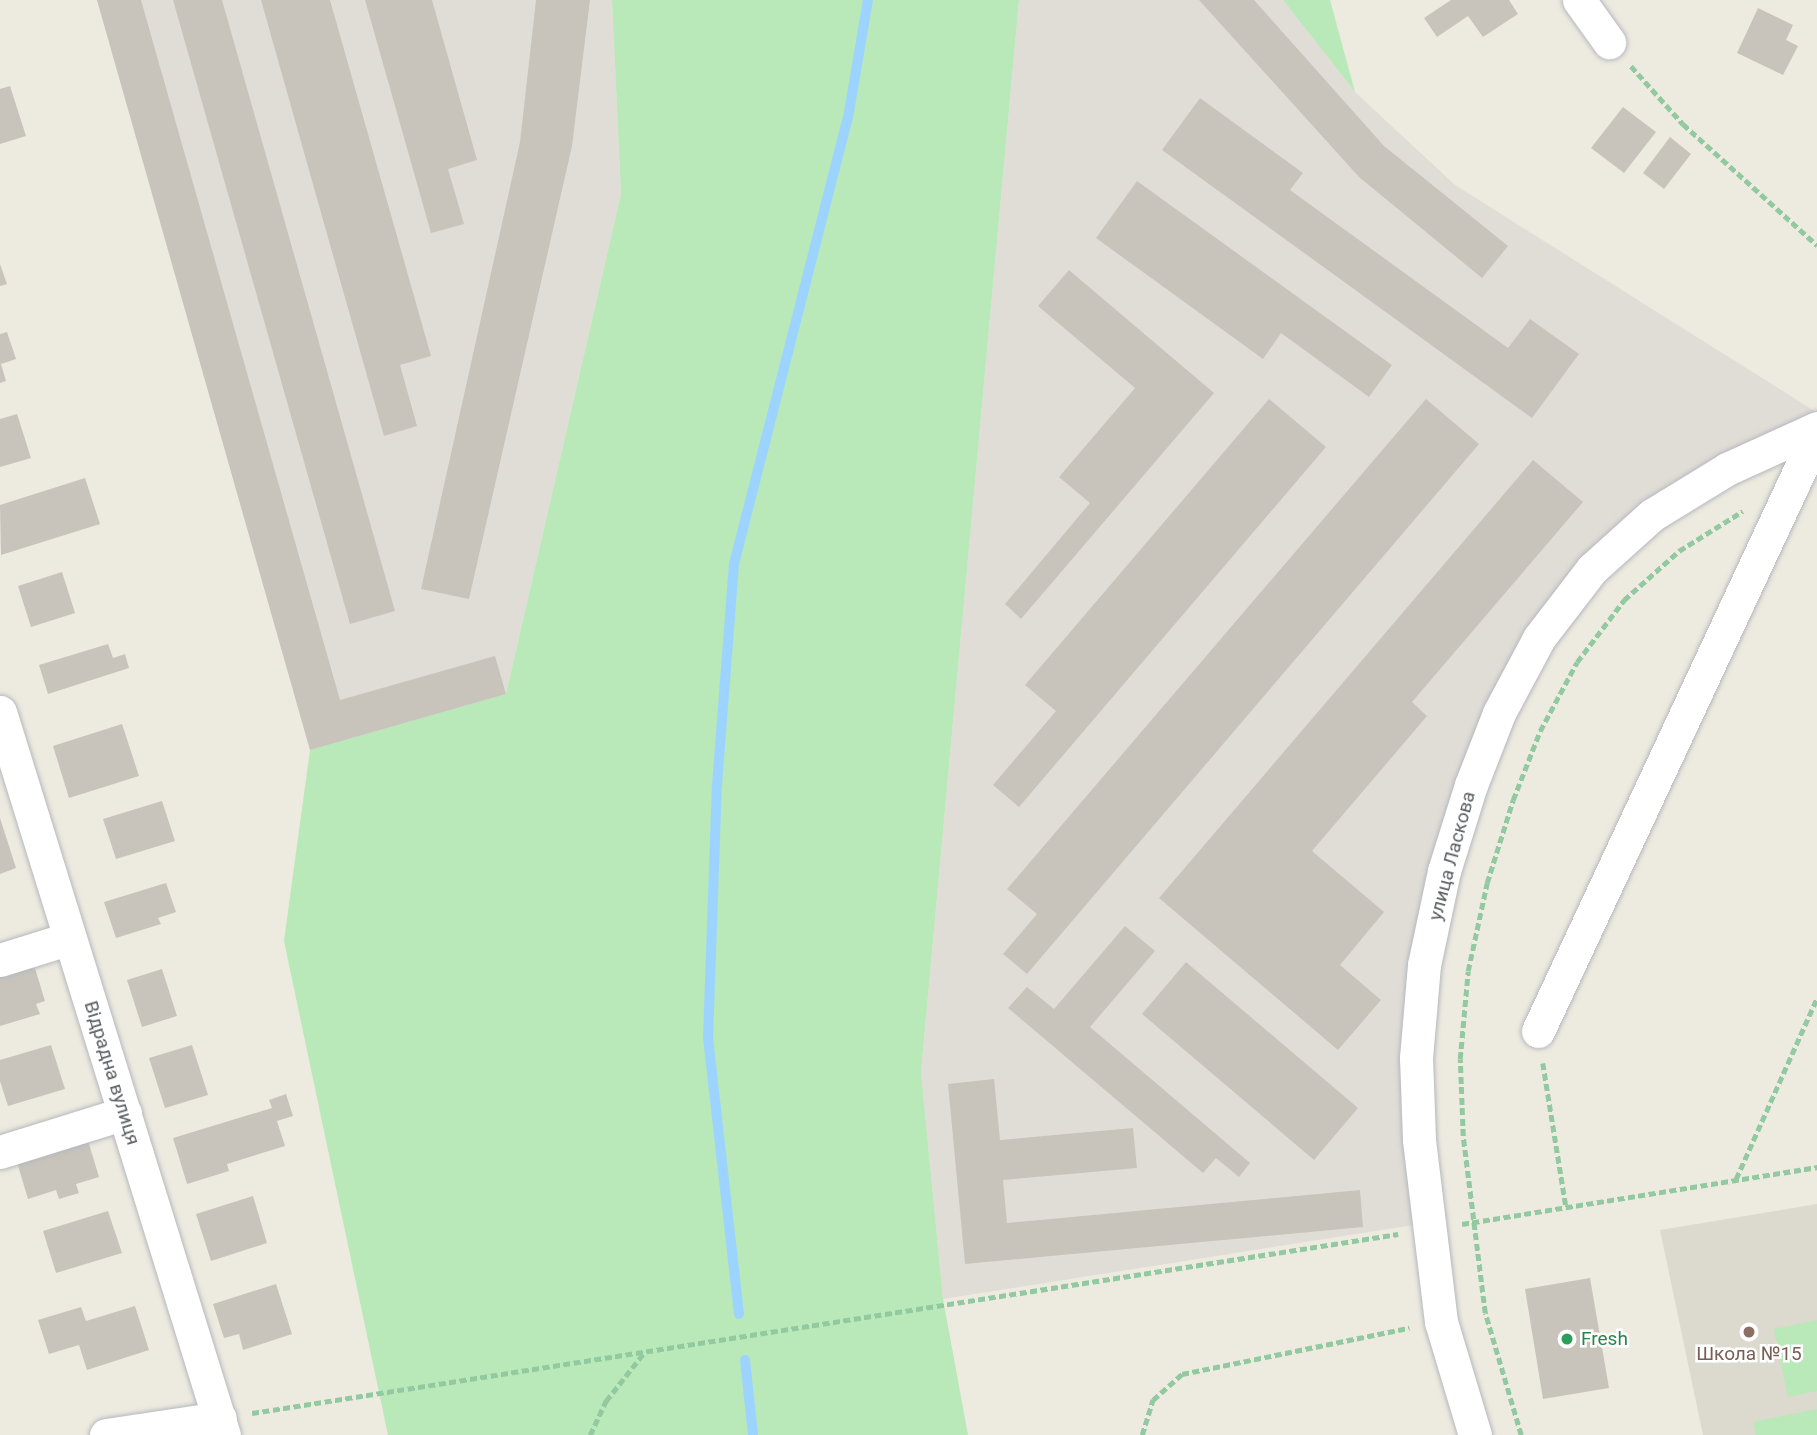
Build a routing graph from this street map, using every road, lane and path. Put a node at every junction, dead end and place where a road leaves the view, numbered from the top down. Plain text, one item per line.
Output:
1 (1579, 0) edge
2 (1609, 42) joint
3 (1817, 245) edge
4 (1817, 431) edge
5 (1791, 488) junction
6 (0, 712) edge
7 (7, 756) edge
8 (70, 938) junction
9 (0, 960) edge
10 (1817, 998) edge
11 (1538, 1031) joint
12 (125, 1113) junction
13 (0, 1152) edge
14 (1817, 1167) edge
15 (1736, 1180) junction
16 (1566, 1207) junction
17 (1471, 1222) junction
18 (1427, 1229) junction
19 (1441, 1322) junction
20 (643, 1353) junction
21 (222, 1427) edge
22 (106, 1435) edge
23 (590, 1435) edge
24 (1142, 1435) edge
25 (1475, 1435) edge
26 (1521, 1435) edge

1 - 2 street
2 - 3 path
4 - 5 street
4 - 18 street, улица Ласкова
5 - 11 street
5 - 17 path
6 - 7 street, Відрадна вулиця
7 - 8 street, Відрадна вулиця
8 - 9 street
8 - 12 street, Відрадна вулиця
10 - 15 path
11 - 16 path
12 - 13 street
12 - 21 street, Відрадна вулиця
14 - 15 path
15 - 16 path
16 - 17 path
17 - 18 path
17 - 26 path
18 - 19 street, улица Ласкова
18 - 20 path
19 - 24 path
19 - 25 street, улица Ласкова
20 - 21 path
20 - 23 path
21 - 22 street

